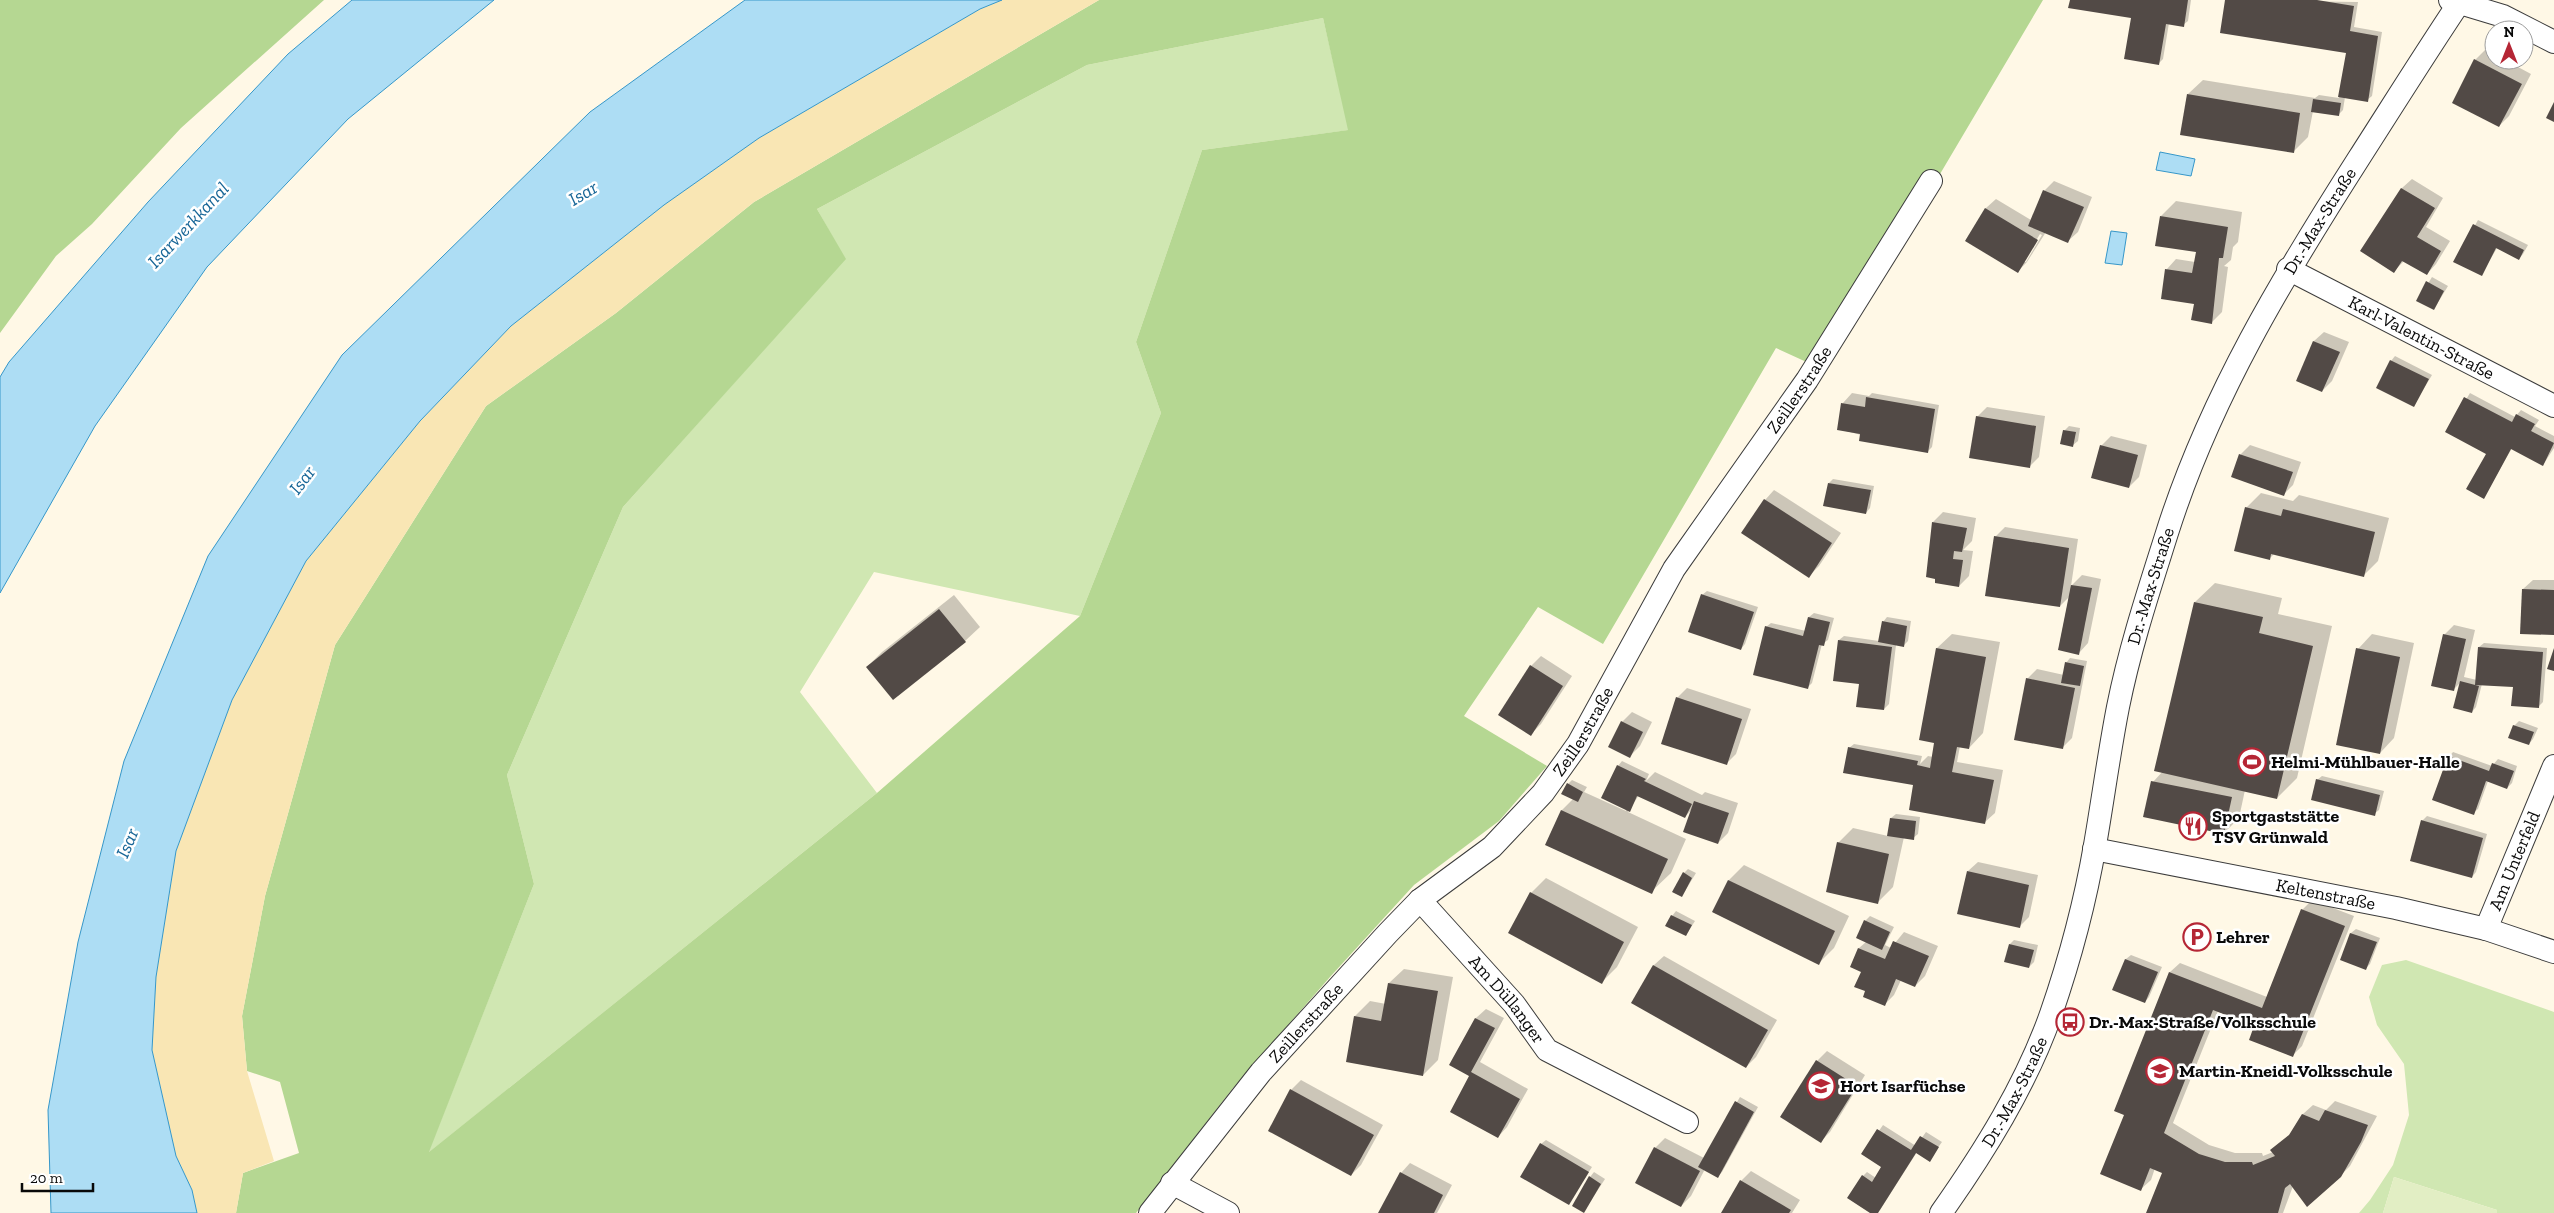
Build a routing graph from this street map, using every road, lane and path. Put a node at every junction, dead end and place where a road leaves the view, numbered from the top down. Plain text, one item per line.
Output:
1 (2457, 1) edge
2 (2554, 42) edge
3 (1931, 181) dead end
4 (2288, 269) junction
5 (2554, 406) edge
6 (2554, 766) edge
7 (2094, 850) junction
8 (1420, 900) junction
9 (2486, 929) junction
10 (2554, 952) edge
11 (1687, 1122) dead end
12 (1172, 1183) junction
13 (1150, 1213) edge
14 (1228, 1213) edge
15 (1941, 1213) edge

1 - 2 street
1 - 4 street, Dr.-Max-Straße
3 - 8 street, Zeillerstraße
4 - 5 street, Karl-Valentin-Straße
4 - 7 street, Dr.-Max-Straße
6 - 9 street, Am Unterfeld
7 - 9 street, Keltenstraße
7 - 15 street, Dr.-Max-Straße
8 - 11 street, Am Düllanger
8 - 12 street, Zeillerstraße
9 - 10 street, Keltenstraße
12 - 13 street, Zeillerstraße
12 - 14 street

